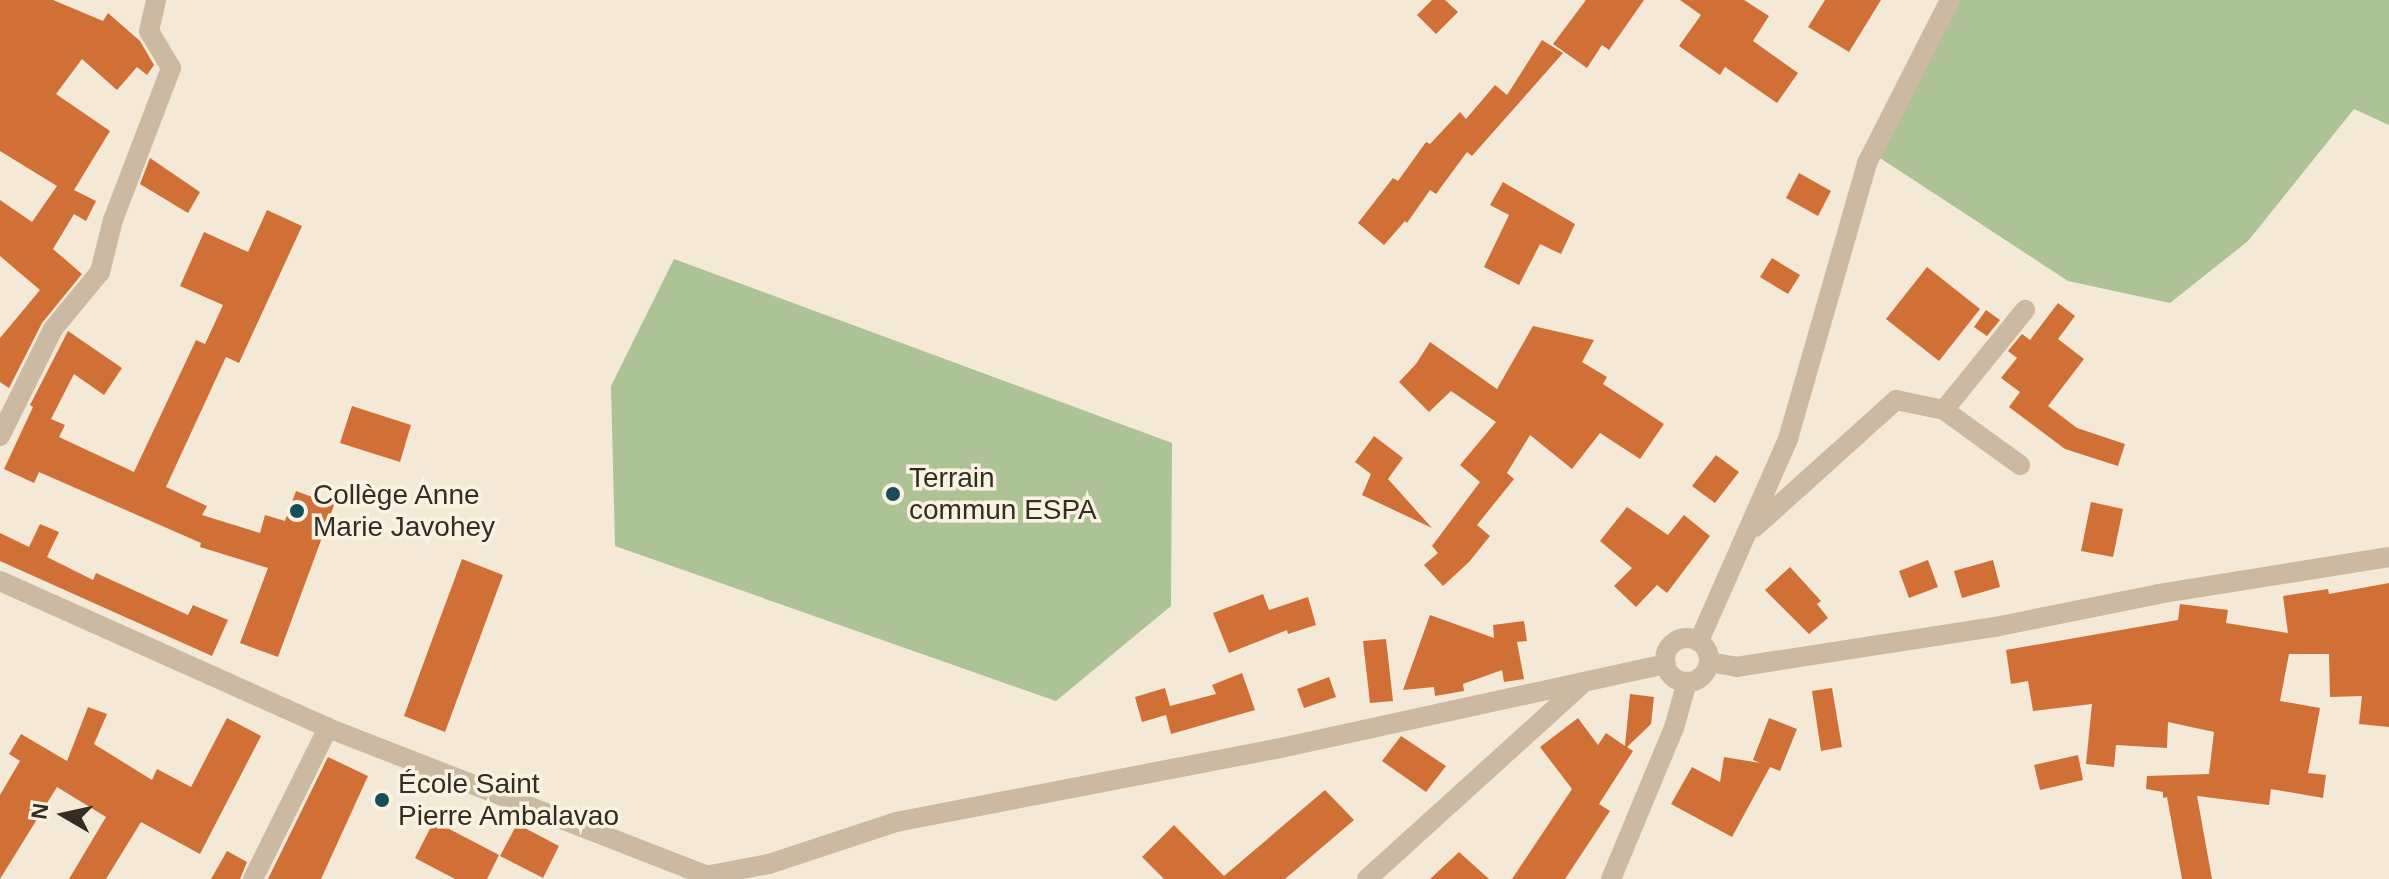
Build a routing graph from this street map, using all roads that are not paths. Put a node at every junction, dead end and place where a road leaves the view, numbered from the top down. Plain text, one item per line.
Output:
1 (156, 0) edge
2 (1950, 0) edge
3 (2025, 310) dead end
4 (1944, 410) junction
5 (0, 436) edge
6 (2020, 465) dead end
7 (1749, 532) junction
8 (2389, 557) edge
9 (0, 581) edge
10 (1699, 641) junction
11 (1709, 662) junction
12 (1666, 664) junction
13 (1585, 681) junction
14 (1687, 682) junction
15 (328, 728) junction
16 (713, 877) edge
17 (253, 879) edge
18 (1367, 879) edge
19 (1611, 879) edge

1 - 5 street
2 - 7 street
3 - 4 street
4 - 6 street
4 - 7 street
7 - 10 street
8 - 11 street
9 - 15 street
10 - 11 street
10 - 12 street
11 - 14 street
12 - 13 street
12 - 14 street
13 - 16 street
13 - 18 street
14 - 19 street
15 - 16 street
15 - 17 street

